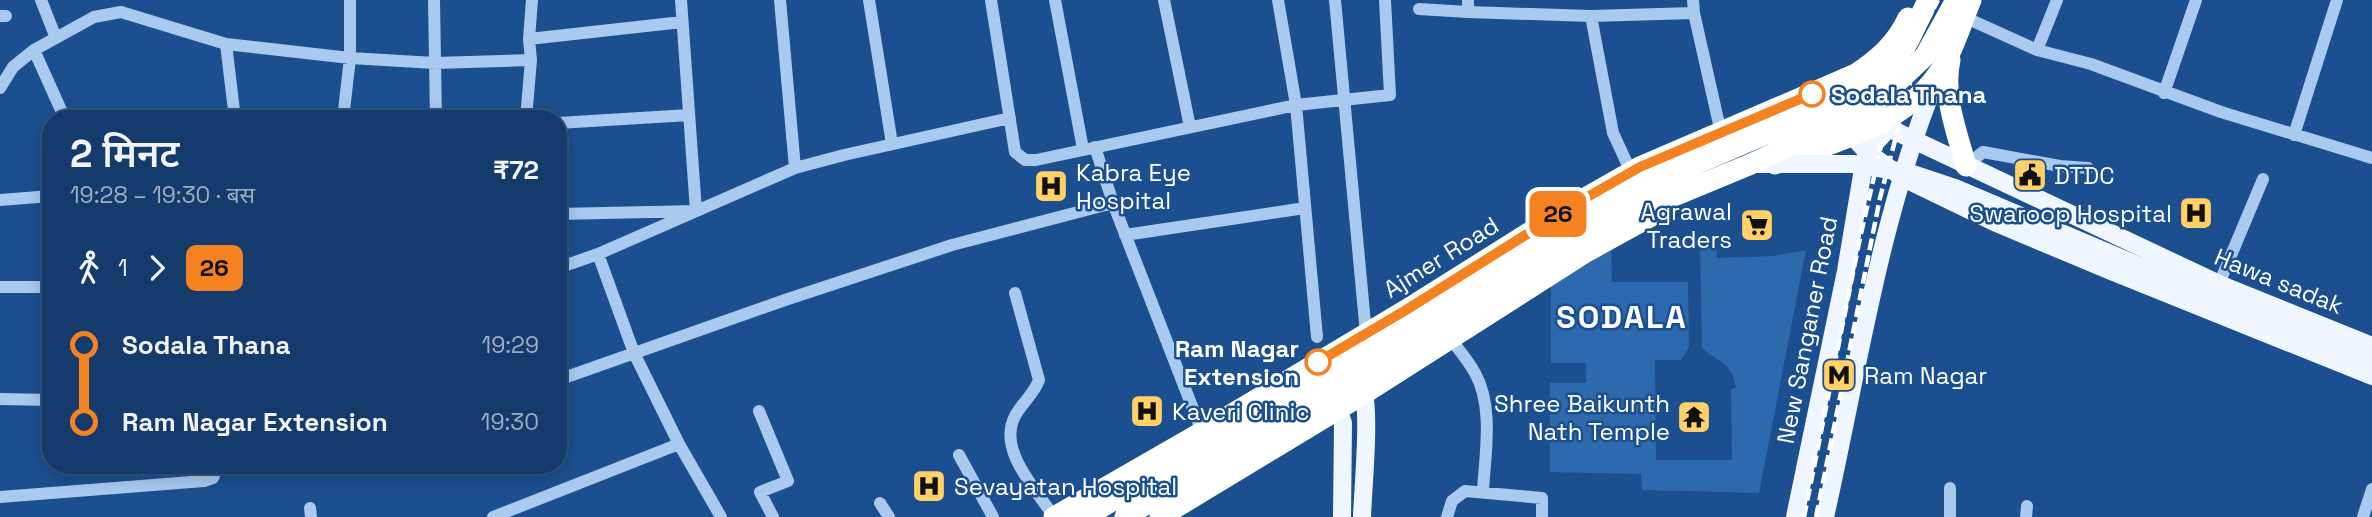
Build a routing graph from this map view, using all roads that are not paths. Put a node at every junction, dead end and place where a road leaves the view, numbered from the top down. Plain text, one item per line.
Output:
1 (41, 0) edge
2 (132, 0) edge
3 (349, 0) edge
4 (434, 0) edge
5 (532, 0) edge
6 (681, 0) edge
7 (780, 0) edge
8 (869, 0) edge
9 (991, 0) edge
10 (1055, 0) edge
11 (1164, 0) edge
12 (1278, 0) edge
13 (1335, 0) edge
14 (1385, 0) edge
15 (1916, 0) edge
16 (1928, 0) edge
17 (2057, 0) edge
18 (2196, 0) edge
19 (2337, 0) edge
20 (1468, 6) edge
21 (1964, 6) edge
22 (1693, 7) edge
23 (1419, 9) dead end
24 (132, 14) junction
25 (1591, 16) junction
26 (682, 22) junction
27 (56, 38) junction
28 (529, 39) junction
29 (226, 44) junction
30 (1954, 44) junction
31 (34, 50) junction
32 (2037, 50) junction
33 (350, 58) junction
34 (531, 60) junction
35 (435, 63) junction
36 (1938, 75) junction
37 (1836, 84) junction
38 (0, 85) edge
39 (2164, 93) junction
40 (1812, 94) junction
41 (1345, 98) junction
42 (1296, 105) junction
43 (61, 110) edge
44 (234, 110) edge
45 (344, 110) edge
46 (436, 110) edge
47 (527, 110) edge
48 (689, 115) junction
49 (1010, 118) junction
50 (567, 122) edge
51 (1884, 126) junction
52 (1190, 127) junction
53 (1721, 133) junction
54 (2294, 135) junction
55 (1913, 140) junction
56 (892, 144) junction
57 (1860, 144) junction
58 (1089, 148) junction
59 (2372, 158) edge
60 (1751, 164) junction
61 (1966, 166) junction
62 (795, 168) junction
63 (2088, 168) dead end
64 (1631, 172) junction
65 (1903, 178) junction
66 (2263, 179) dead end
67 (42, 197) edge
68 (0, 200) edge
69 (1113, 203) junction
70 (1305, 208) junction
71 (696, 211) junction
72 (567, 214) edge
73 (1125, 235) junction
74 (598, 254) junction
75 (567, 265) edge
76 (2219, 284) junction
77 (42, 287) edge
78 (0, 288) edge
79 (1015, 293) dead end
80 (1366, 334) junction
81 (1317, 337) dead end
82 (1450, 338) junction
83 (1347, 346) junction
84 (2372, 346) edge
85 (634, 353) junction
86 (2372, 359) edge
87 (1318, 362) junction
88 (2372, 376) edge
89 (567, 377) edge
90 (1365, 393) junction
91 (0, 399) edge
92 (42, 400) edge
93 (1340, 408) junction
94 (759, 411) dead end
95 (1202, 432) junction
96 (679, 444) junction
97 (959, 455) dead end
98 (214, 474) edge
99 (1950, 488) dead end
100 (2372, 489) edge
101 (1483, 491) junction
102 (0, 498) edge
103 (880, 503) dead end
104 (1826, 516) edge
105 (493, 517) edge
106 (721, 517) edge
107 (773, 517) edge
108 (890, 517) edge
109 (993, 517) edge
110 (1054, 517) edge
111 (1085, 517) edge
112 (1125, 517) edge
113 (1160, 517) edge
114 (1342, 517) edge
115 (1362, 517) edge
116 (1447, 517) edge
117 (1542, 517) edge
118 (1795, 517) edge
119 (1950, 517) edge
120 (2362, 517) edge

1 - 27 street
2 - 24 street
3 - 33 street
4 - 35 street
5 - 28 street
6 - 26 street
7 - 62 street
8 - 56 street
9 - 49 street
10 - 58 street
11 - 52 street
12 - 42 street
13 - 41 street
14 - 41 street
15 - 37 highway, Ajmer Road
16 - 111 highway, bridge
17 - 32 street
18 - 39 street
19 - 54 street
20 - 23 street
20 - 25 street
21 - 30 highway
21 - 32 street
21 - 60 highway, bridge
22 - 25 street
22 - 53 street
24 - 27 street
24 - 29 street
25 - 64 street
26 - 28 street
26 - 48 street
27 - 31 street
28 - 34 street
29 - 33 street
29 - 44 street
30 - 36 highway
30 - 61 highway
31 - 38 street
31 - 43 street
32 - 39 street
33 - 35 street
33 - 45 street
34 - 35 street
34 - 47 street
35 - 46 street
36 - 51 highway
36 - 55 main road
37 - 40 highway, Ajmer Road
37 - 51 main road, Hawa sadak
39 - 54 street
40 - 53 highway, Ajmer Road
40 - 57 main road
41 - 42 street
41 - 80 street
42 - 52 street
42 - 70 street
48 - 50 street
48 - 71 street
49 - 56 street
49 - 58 street
51 - 55 main road, Hawa sadak
51 - 57 highway
52 - 58 street
53 - 64 highway, Ajmer Road
54 - 59 street
55 - 61 main road, Hawa sadak
55 - 65 main road
56 - 62 street
57 - 65 main road
57 - 82 highway
57 - 118 main road, New Sanganer Road
58 - 69 street
60 - 86 main road, bridge
60 - 112 highway, bridge
61 - 63 street
61 - 76 main road, Hawa sadak
62 - 71 street
64 - 80 highway, Ajmer Road
65 - 88 main road
65 - 104 main road
66 - 76 street
67 - 68 street
69 - 73 street
69 - 85 street
70 - 73 street
70 - 81 street
71 - 72 street
71 - 74 street
73 - 95 street
74 - 75 street
74 - 85 street
76 - 84 main road, Hawa sadak
77 - 78 street
79 - 110 street
80 - 83 highway, Ajmer Road
82 - 90 highway
82 - 101 street
83 - 87 highway, Ajmer Road
83 - 90 main road
85 - 89 street
85 - 96 street
87 - 93 main road
87 - 95 highway, Ajmer Road
90 - 93 highway
90 - 115 main road
91 - 92 street
93 - 113 highway
93 - 114 main road
94 - 107 street
95 - 110 highway, Ajmer Road
96 - 105 street
96 - 106 street
97 - 109 street
98 - 102 street
99 - 119 street
100 - 120 street
101 - 116 street
101 - 117 street
103 - 108 street

